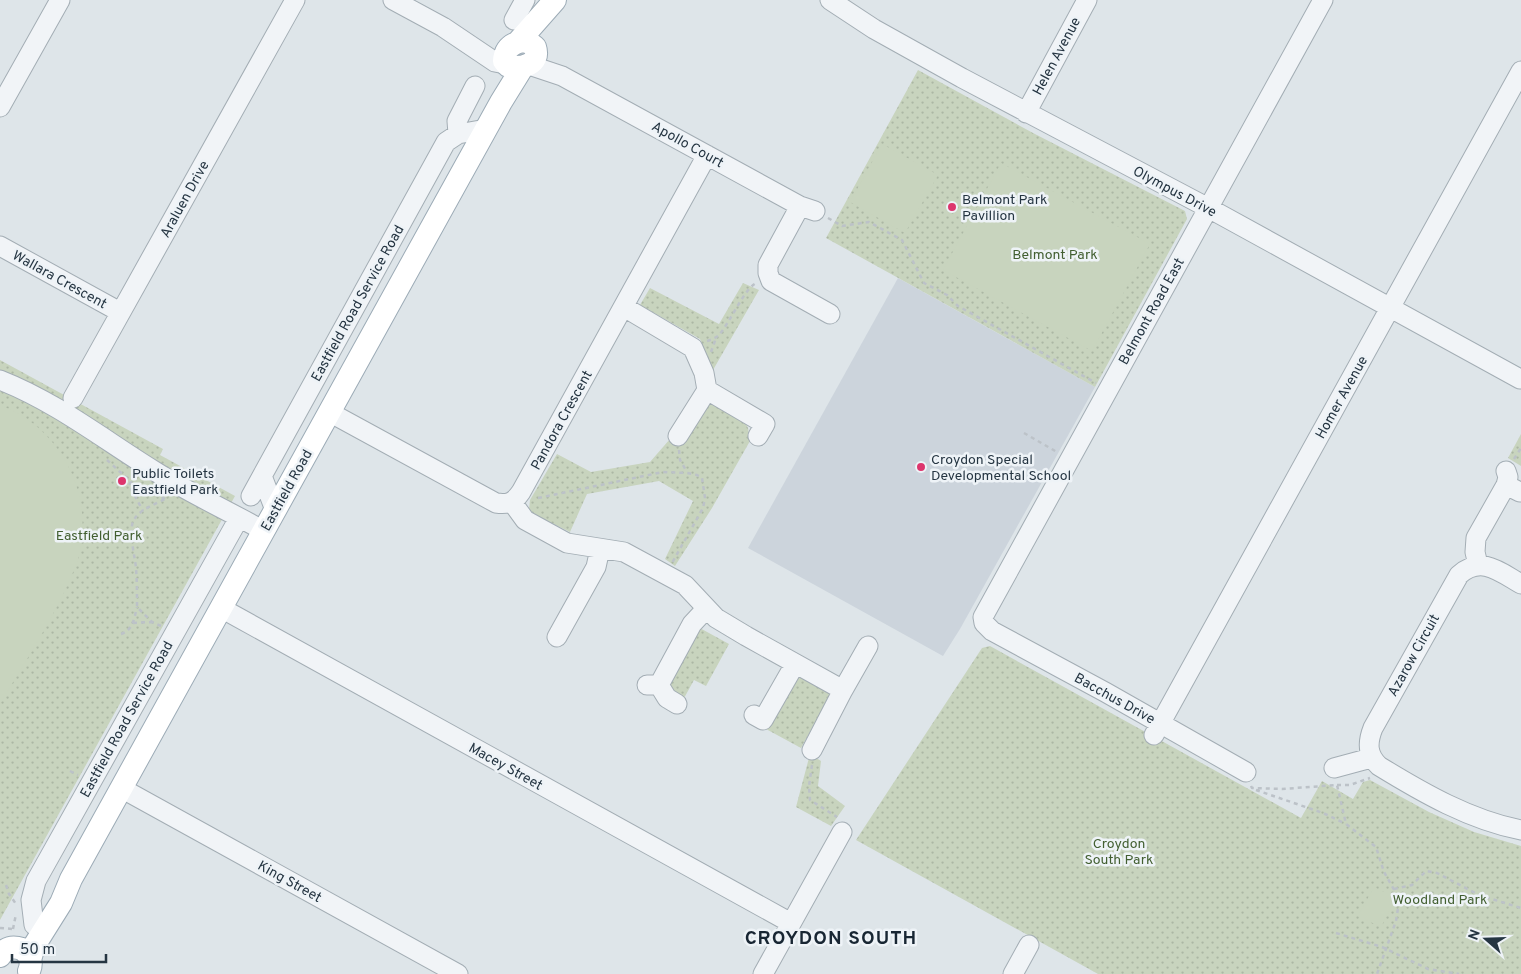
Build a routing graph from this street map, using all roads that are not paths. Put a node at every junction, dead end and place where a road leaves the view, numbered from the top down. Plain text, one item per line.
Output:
1 (60, 0) edge
2 (295, 0) edge
3 (393, 0) edge
4 (525, 0) edge
5 (557, 0) edge
6 (830, 0) edge
7 (1087, 0) edge
8 (1323, 0) edge
9 (514, 20) dead end
10 (520, 56) junction
11 (1521, 71) edge
12 (476, 86) dead end
13 (2, 100) edge
14 (1026, 113) junction
15 (486, 129) junction
16 (458, 134) junction
17 (708, 155) junction
18 (1208, 208) junction
19 (0, 246) edge
20 (624, 307) junction
21 (1389, 308) junction
22 (120, 312) junction
23 (830, 314) dead end
24 (1520, 379) edge
25 (0, 380) edge
26 (706, 390) junction
27 (73, 398) dead end
28 (329, 412) junction
29 (677, 436) road end
30 (758, 436) dead end
31 (262, 476) junction
32 (1511, 483) dead end
33 (251, 496) dead end
34 (512, 502) junction
35 (275, 510) junction
36 (239, 518) junction
37 (264, 530) junction
38 (600, 549) junction
39 (1478, 566) junction
40 (1521, 584) edge
41 (221, 608) junction
42 (706, 609) junction
43 (984, 623) joint
44 (557, 637) dead end
45 (868, 646) dead end
46 (795, 664) junction
47 (843, 690) junction
48 (677, 704) dead end
49 (754, 715) dead end
50 (1157, 729) junction
51 (812, 750) road end
52 (1374, 765) junction
53 (1336, 777) road end
54 (1249, 780) road end
55 (121, 788) junction
56 (841, 825) road end
57 (1521, 830) edge
58 (72, 878) junction
59 (791, 923) junction
60 (1029, 945) dead end
61 (20, 953) edge
62 (458, 974) edge
63 (763, 974) edge
64 (1013, 974) edge

1 - 13 street
2 - 22 street, Araluen Drive
3 - 10 street
4 - 9 street
5 - 10 main road, Eastfield Road
6 - 14 street, Olympus Drive
7 - 14 street, Helen Avenue
8 - 18 street, Belmont Road East
10 - 15 main road, Eastfield Road
10 - 17 street, Apollo Court
11 - 21 street, Homer Avenue
12 - 16 street
14 - 18 street, Olympus Drive
15 - 16 street
15 - 28 main road, Eastfield Road
16 - 31 street, Eastfield Road Service Road
17 - 20 street, Pandora Crescent
17 - 23 street, Apollo Court
18 - 21 street, Olympus Drive
18 - 43 street, Belmont Road East
19 - 22 street, Wallara Crescent
20 - 26 street
20 - 34 street, Pandora Crescent
21 - 24 street, Olympus Drive
21 - 50 street, Homer Avenue
22 - 27 street, Araluen Drive
25 - 36 street
26 - 29 street
26 - 30 street
28 - 34 street
28 - 35 main road, Eastfield Road
31 - 33 street, Eastfield Road Service Road
31 - 35 street
32 - 39 street
34 - 38 street
35 - 37 main road, Eastfield Road
36 - 37 street
36 - 61 street, Eastfield Road Service Road
37 - 41 main road, Eastfield Road
38 - 42 street
38 - 44 street
39 - 40 street
39 - 52 street, Azarow Circuit
41 - 55 main road, Eastfield Road
41 - 59 street, Macey Street
42 - 46 street
42 - 48 street
43 - 50 street, Bacchus Drive
45 - 47 street
46 - 47 street
46 - 49 street
47 - 51 street
50 - 54 street, Bacchus Drive
52 - 53 street
52 - 57 street
55 - 58 main road, Eastfield Road
55 - 62 street, King Street
56 - 59 street
58 - 61 main road, Eastfield Road
58 - 61 main road, Eastfield Road
59 - 63 street
60 - 64 street

